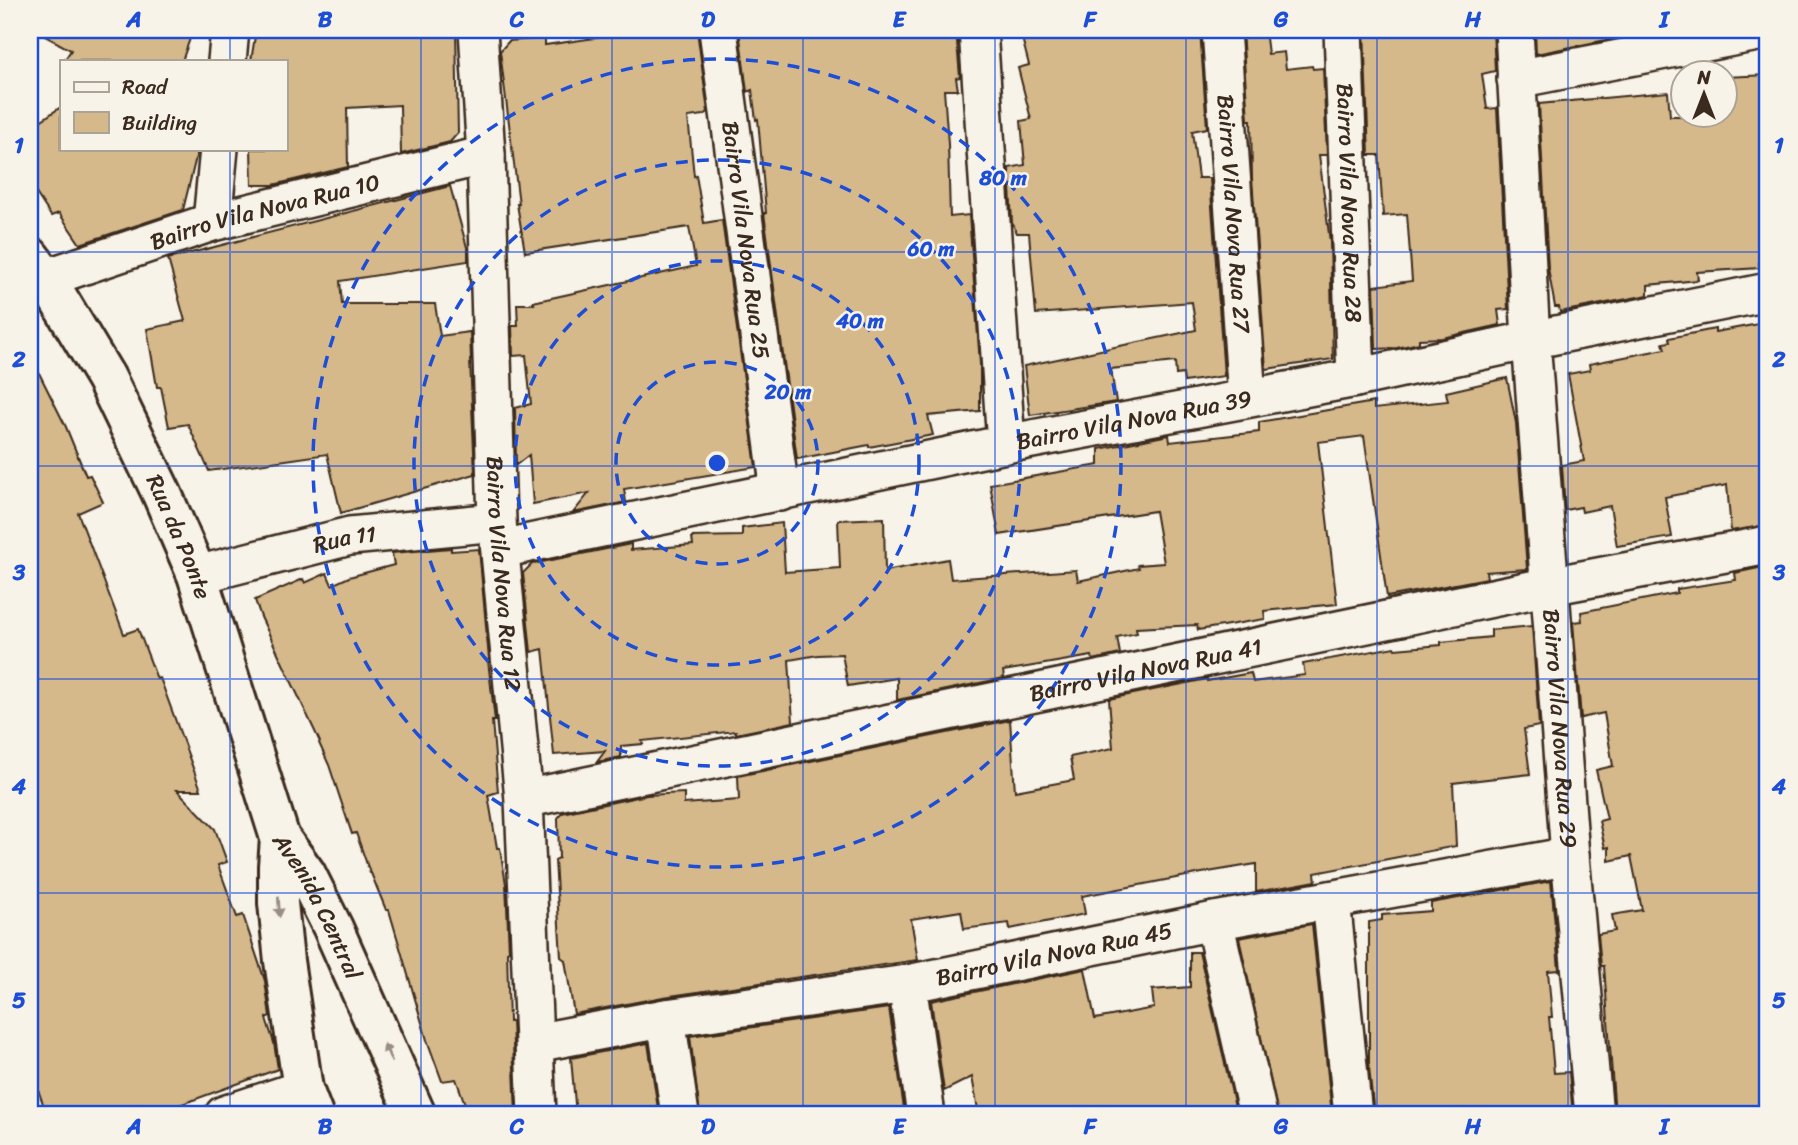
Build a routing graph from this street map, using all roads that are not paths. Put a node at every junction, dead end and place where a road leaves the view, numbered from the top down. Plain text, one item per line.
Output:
1 (230, 30) edge
2 (478, 30) edge
3 (718, 30) edge
4 (978, 30) edge
5 (1221, 30) edge
6 (1343, 30) edge
7 (1514, 30) edge
8 (1768, 30) edge
9 (227, 60) edge
10 (1516, 79) junction
11 (219, 150) edge
12 (486, 155) junction
13 (212, 222) junction
14 (38, 267) edge
15 (1768, 292) edge
16 (1531, 340) junction
17 (1356, 378) junction
18 (1247, 398) junction
19 (1006, 444) junction
20 (779, 492) junction
21 (499, 535) junction
22 (1768, 545) edge
23 (197, 575) junction
24 (1550, 586) junction
25 (524, 799) junction
26 (280, 838) junction
27 (1570, 856) junction
28 (1331, 900) junction
29 (1214, 921) junction
30 (906, 984) junction
31 (666, 1018) junction
32 (535, 1043) junction
33 (308, 1102) edge
34 (224, 1115) edge
35 (416, 1115) edge
36 (537, 1115) edge
37 (680, 1115) edge
38 (926, 1115) edge
39 (1258, 1115) edge
40 (1353, 1115) edge
41 (1594, 1115) edge

1 - 9 street
2 - 12 street, Bairro Vila Nova Rua 12
3 - 20 street, Bairro Vila Nova Rua 25
4 - 19 street
5 - 18 street, Bairro Vila Nova Rua 27
6 - 17 street, Bairro Vila Nova Rua 28
7 - 10 street
8 - 10 street
10 - 16 street, Bairro Vila Nova Rua 29
11 - 13 street
12 - 13 street, Bairro Vila Nova Rua 10
12 - 21 street, Bairro Vila Nova Rua 12
13 - 14 street, Bairro Vila Nova Rua 10
14 - 23 street, Rua da Ponte
15 - 16 street, Bairro Vila Nova Rua 39
16 - 17 street, Bairro Vila Nova Rua 39
16 - 24 street, Bairro Vila Nova Rua 29
17 - 18 street, Bairro Vila Nova Rua 39
18 - 19 street, Bairro Vila Nova Rua 39
19 - 20 street, Bairro Vila Nova Rua 39
20 - 21 street, Bairro Vila Nova Rua 39
21 - 23 street, Rua 11
21 - 25 street, Bairro Vila Nova Rua 12
22 - 24 street, Bairro Vila Nova Rua 41
23 - 26 street, Rua da Ponte
24 - 25 street, Bairro Vila Nova Rua 41
24 - 27 street, Bairro Vila Nova Rua 29
25 - 32 street, Bairro Vila Nova Rua 12
26 -> 33 street, Avenida Central
35 -> 26 street, Avenida Central
27 - 28 street, Bairro Vila Nova Rua 45
27 - 41 street, Bairro Vila Nova Rua 29
28 - 29 street, Bairro Vila Nova Rua 45
28 - 40 street
29 - 30 street, Bairro Vila Nova Rua 45
29 - 39 street
30 - 31 street, Bairro Vila Nova Rua 45
30 - 38 street
31 - 32 street, Bairro Vila Nova Rua 45
31 - 37 street
32 - 36 street, Bairro Vila Nova Rua 12
33 - 34 street

